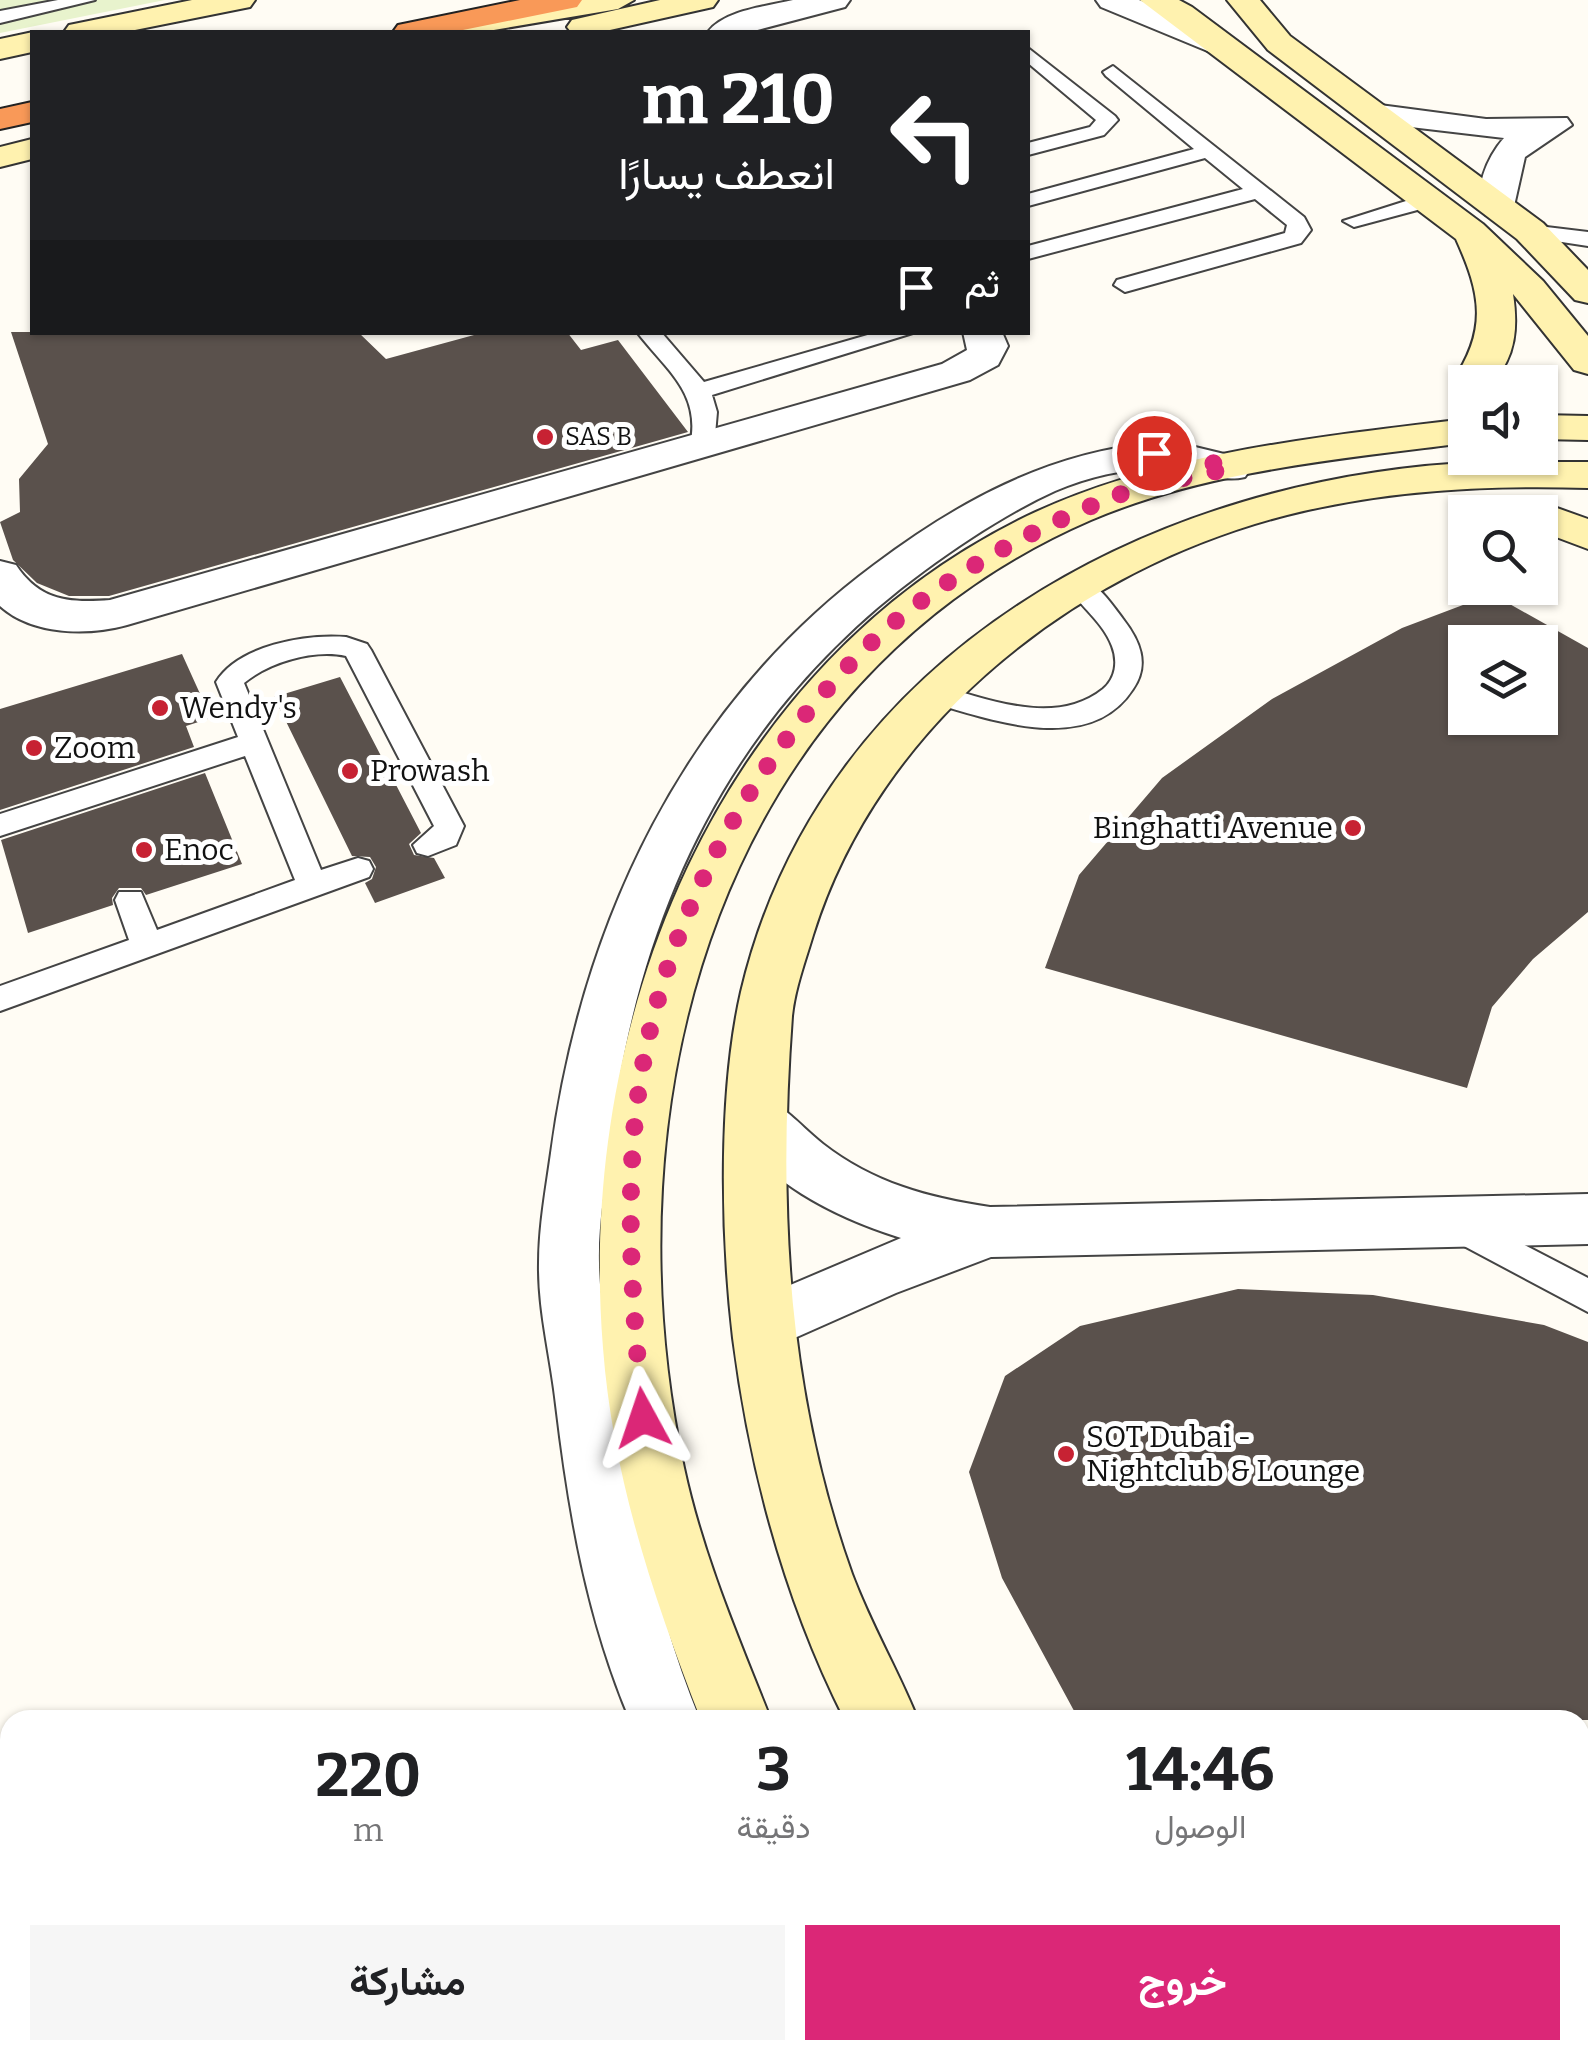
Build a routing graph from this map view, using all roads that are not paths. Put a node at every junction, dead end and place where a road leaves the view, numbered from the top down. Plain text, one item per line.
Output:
1 (86, 0) edge
2 (239, 0) edge
3 (566, 0) edge
4 (618, 0) edge
5 (702, 0) edge
6 (834, 0) edge
7 (1112, 0) edge
8 (1156, 0) edge
9 (1243, 0) edge
10 (0, 17) edge
11 (90, 30) edge
12 (420, 30) edge
13 (440, 30) edge
14 (567, 30) edge
15 (729, 30) edge
16 (30, 42) edge
17 (1221, 45) junction
18 (0, 49) edge
19 (1030, 56) edge
20 (1113, 72) dead end
21 (1056, 76) junction
22 (1030, 83) edge
23 (30, 112) edge
24 (1380, 114) junction
25 (0, 119) edge
26 (1571, 120) edge
27 (1030, 148) edge
28 (30, 150) edge
29 (1208, 150) junction
30 (0, 157) edge
31 (1259, 191) junction
32 (1030, 199) edge
33 (1428, 200) junction
34 (1484, 219) junction
35 (1354, 222) dead end
36 (1530, 231) junction
37 (1588, 239) edge
38 (1030, 252) edge
39 (1125, 285) dead end
40 (1588, 292) edge
41 (651, 335) edge
42 (895, 335) edge
43 (983, 335) edge
44 (1588, 362) edge
45 (1482, 365) edge
46 (700, 391) junction
47 (1448, 399) edge
48 (1558, 427) edge
49 (1588, 428) edge
50 (1448, 437) edge
51 (702, 446) junction
52 (1358, 467) junction
53 (1230, 468) junction
54 (1588, 475) edge
55 (1470, 495) edge
56 (1558, 522) edge
57 (1588, 534) edge
58 (0, 576) edge
59 (1079, 586) junction
60 (934, 693) junction
61 (255, 742) junction
62 (0, 825) edge
63 (428, 845) dead end
64 (358, 869) dead end
65 (312, 885) junction
66 (130, 900) dead end
67 (147, 945) junction
68 (0, 998) edge
69 (755, 1117) junction
70 (1588, 1219) edge
71 (1452, 1222) junction
72 (990, 1232) junction
73 (1588, 1296) edge
74 (763, 1325) junction
75 (661, 1710) edge
76 (732, 1710) edge
77 (879, 1710) edge

1 - 10 lane
2 - 11 street
3 - 12 highway
4 - 13 street
5 - 14 street
6 - 15 street
7 - 17 street
8 - 17 street
9 - 24 street
16 - 18 street
17 - 33 street
19 - 21 lane
20 - 29 lane
21 - 22 lane
21 - 27 lane
23 - 25 highway
24 - 26 street
24 - 34 street
26 - 34 street
28 - 30 street
29 - 31 lane
29 - 32 lane
31 - 38 lane
31 - 39 lane
33 - 34 street
33 - 35 lane
34 - 36 street
34 - 44 street
34 - 45 street
36 - 37 lane
36 - 40 street
41 - 46 lane
42 - 46 lane
43 - 51 street
46 - 51 lane
47 - 52 street
48 - 49 street
50 - 52 street
51 - 58 street
52 - 53 street
52 - 54 street
52 - 55 street
52 - 59 street
53 - 75 street
53 - 76 street
56 - 57 street
59 - 60 street
59 - 60 lane
60 - 69 street
61 - 62 lane
61 - 63 lane
61 - 65 lane
64 - 65 lane
65 - 67 lane
66 - 67 lane
67 - 68 lane
69 - 72 street
69 - 74 street
70 - 71 street
71 - 72 street
71 - 73 lane
72 - 74 street
74 - 77 street

